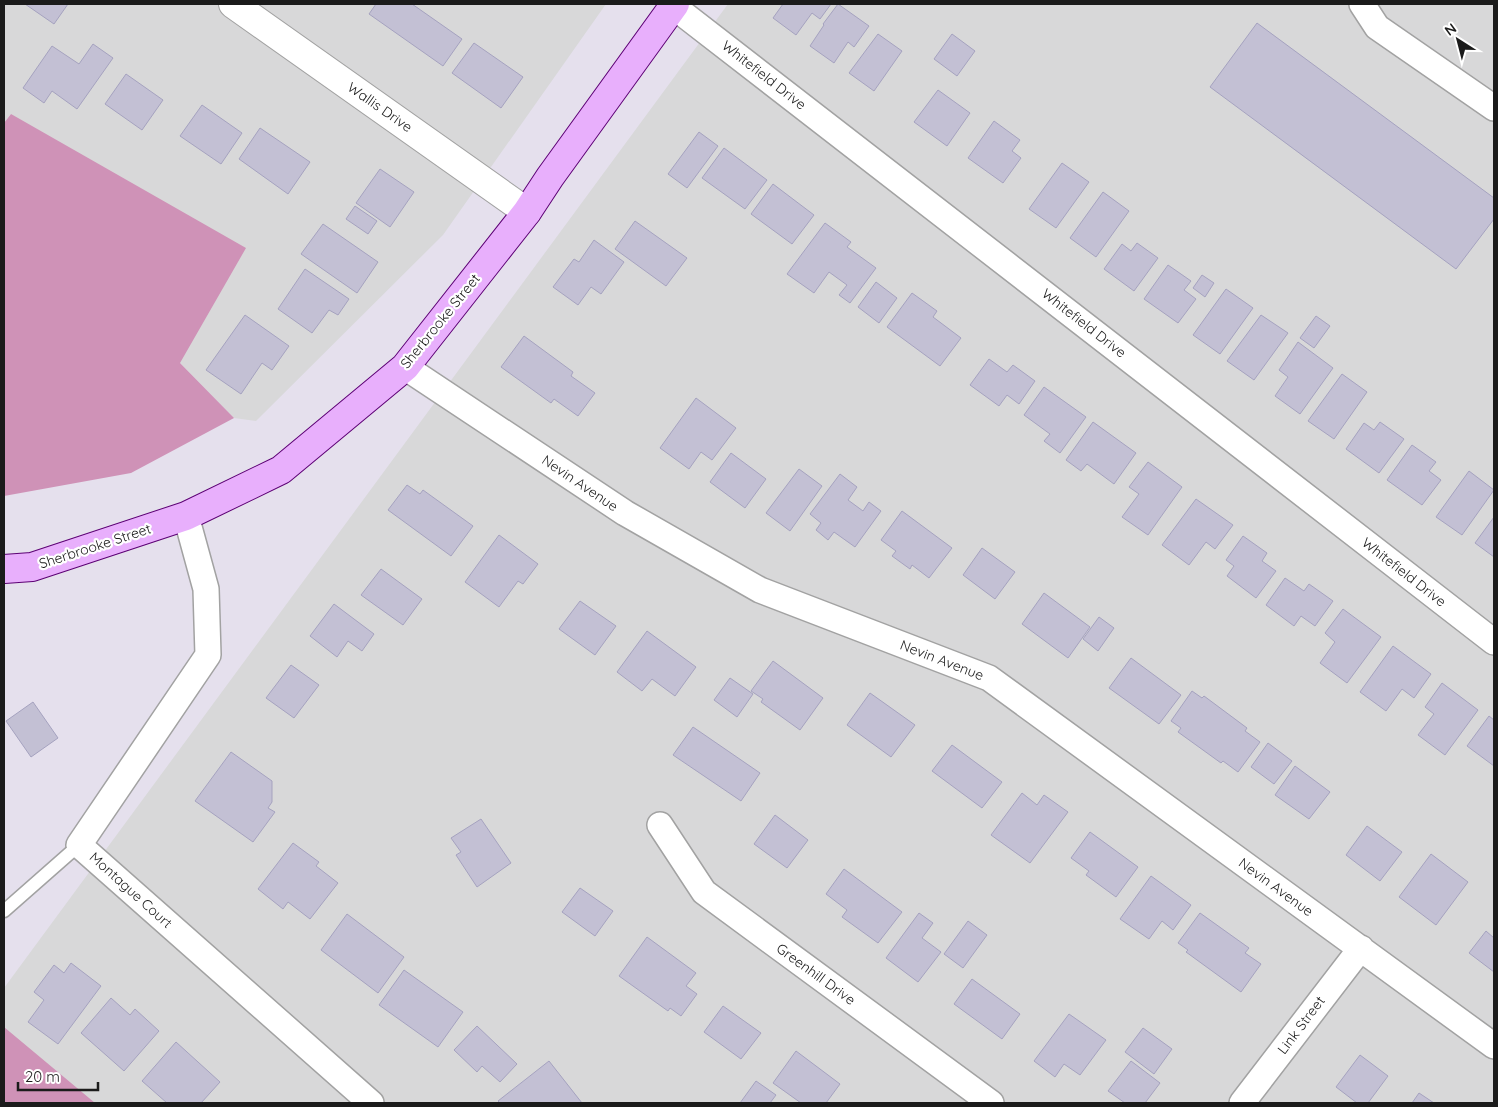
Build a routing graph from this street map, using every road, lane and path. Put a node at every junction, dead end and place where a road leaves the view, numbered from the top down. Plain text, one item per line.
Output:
1 (233, 4) edge
2 (1362, 4) edge
3 (674, 5) edge
4 (1494, 108) edge
5 (527, 212) junction
6 (405, 367) junction
7 (186, 516) junction
8 (4, 569) edge
9 (1494, 642) edge
10 (660, 825) dead end
11 (80, 845) junction
12 (4, 911) edge
13 (1361, 948) junction
14 (1494, 1046) edge
15 (371, 1103) edge
16 (992, 1103) edge
17 (1242, 1103) edge

1 - 5 street, Wallis Drive
2 - 4 street
3 - 5 main road, Sherbrooke Street
3 - 9 street, Whitefield Drive
5 - 6 main road, Sherbrooke Street
6 - 7 main road, Sherbrooke Street
6 - 13 street, Nevin Avenue
7 - 8 main road, Sherbrooke Street
7 - 11 street, Montague Court
10 - 16 street, Greenhill Drive
11 - 12 lane
11 - 15 street, Montague Court
13 - 14 street, Nevin Avenue
13 - 17 street, Link Street

